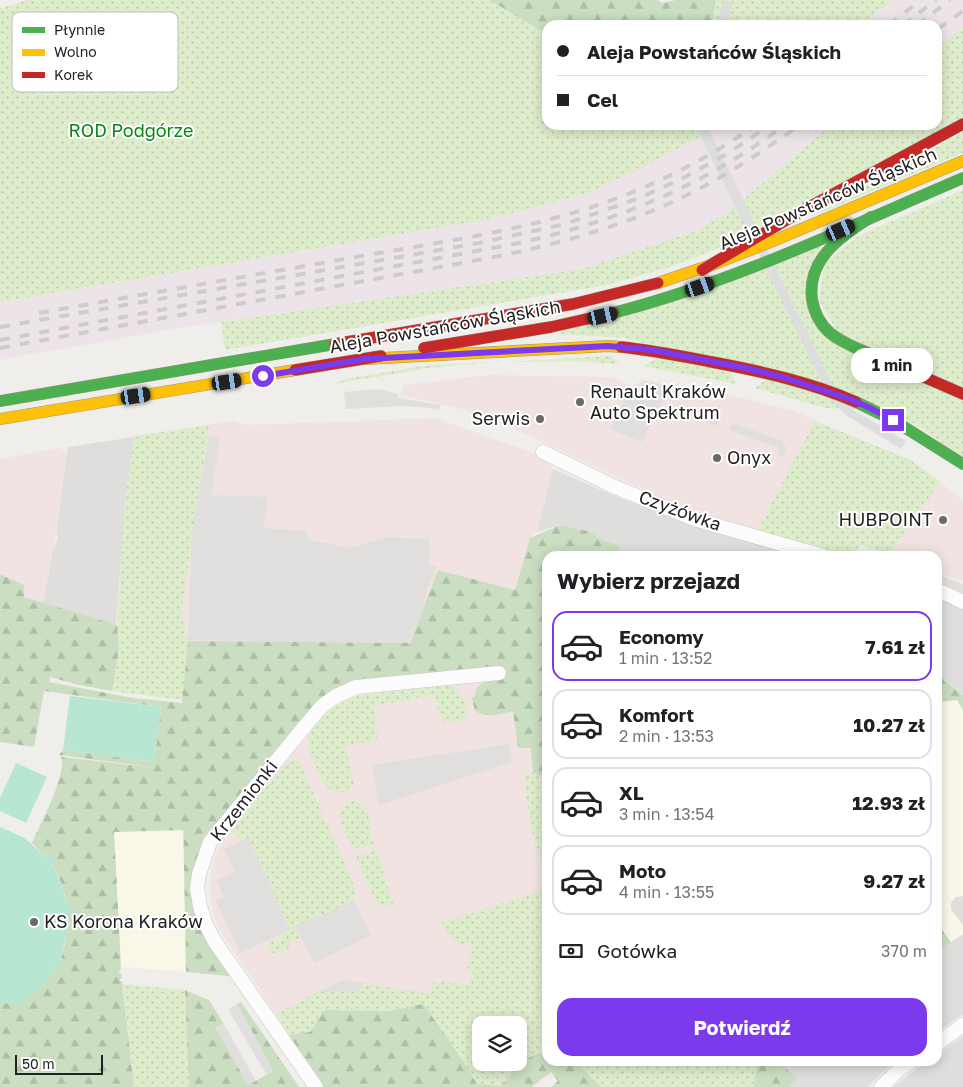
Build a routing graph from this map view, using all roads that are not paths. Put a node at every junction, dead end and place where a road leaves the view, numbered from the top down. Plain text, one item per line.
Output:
1 (963, 124) edge
2 (963, 161) edge
3 (963, 178) edge
4 (871, 217) junction
5 (702, 270) junction
6 (365, 359) junction
7 (963, 394) edge
8 (0, 401) edge
9 (0, 419) edge
10 (543, 452) dead end
11 (963, 464) edge
12 (806, 551) edge
13 (942, 592) edge
14 (963, 602) edge
15 (499, 673) dead end
16 (963, 1025) edge
17 (942, 1039) edge
18 (904, 1066) edge
19 (316, 1087) edge
20 (880, 1087) edge

1 - 5 main road
2 - 5 main road, Aleja Powstańców Śląskich
3 - 4 main road, Aleja Powstańców Śląskich
4 - 6 main road, Aleja Powstańców Śląskich
4 - 7 main road
5 - 8 main road, Aleja Powstańców Śląskich
6 - 9 main road, Aleja Powstańców Śląskich
6 - 11 main road
10 - 12 street, Czyżówka
13 - 14 street
15 - 19 street, Krzemionki
16 - 17 street
18 - 20 street

